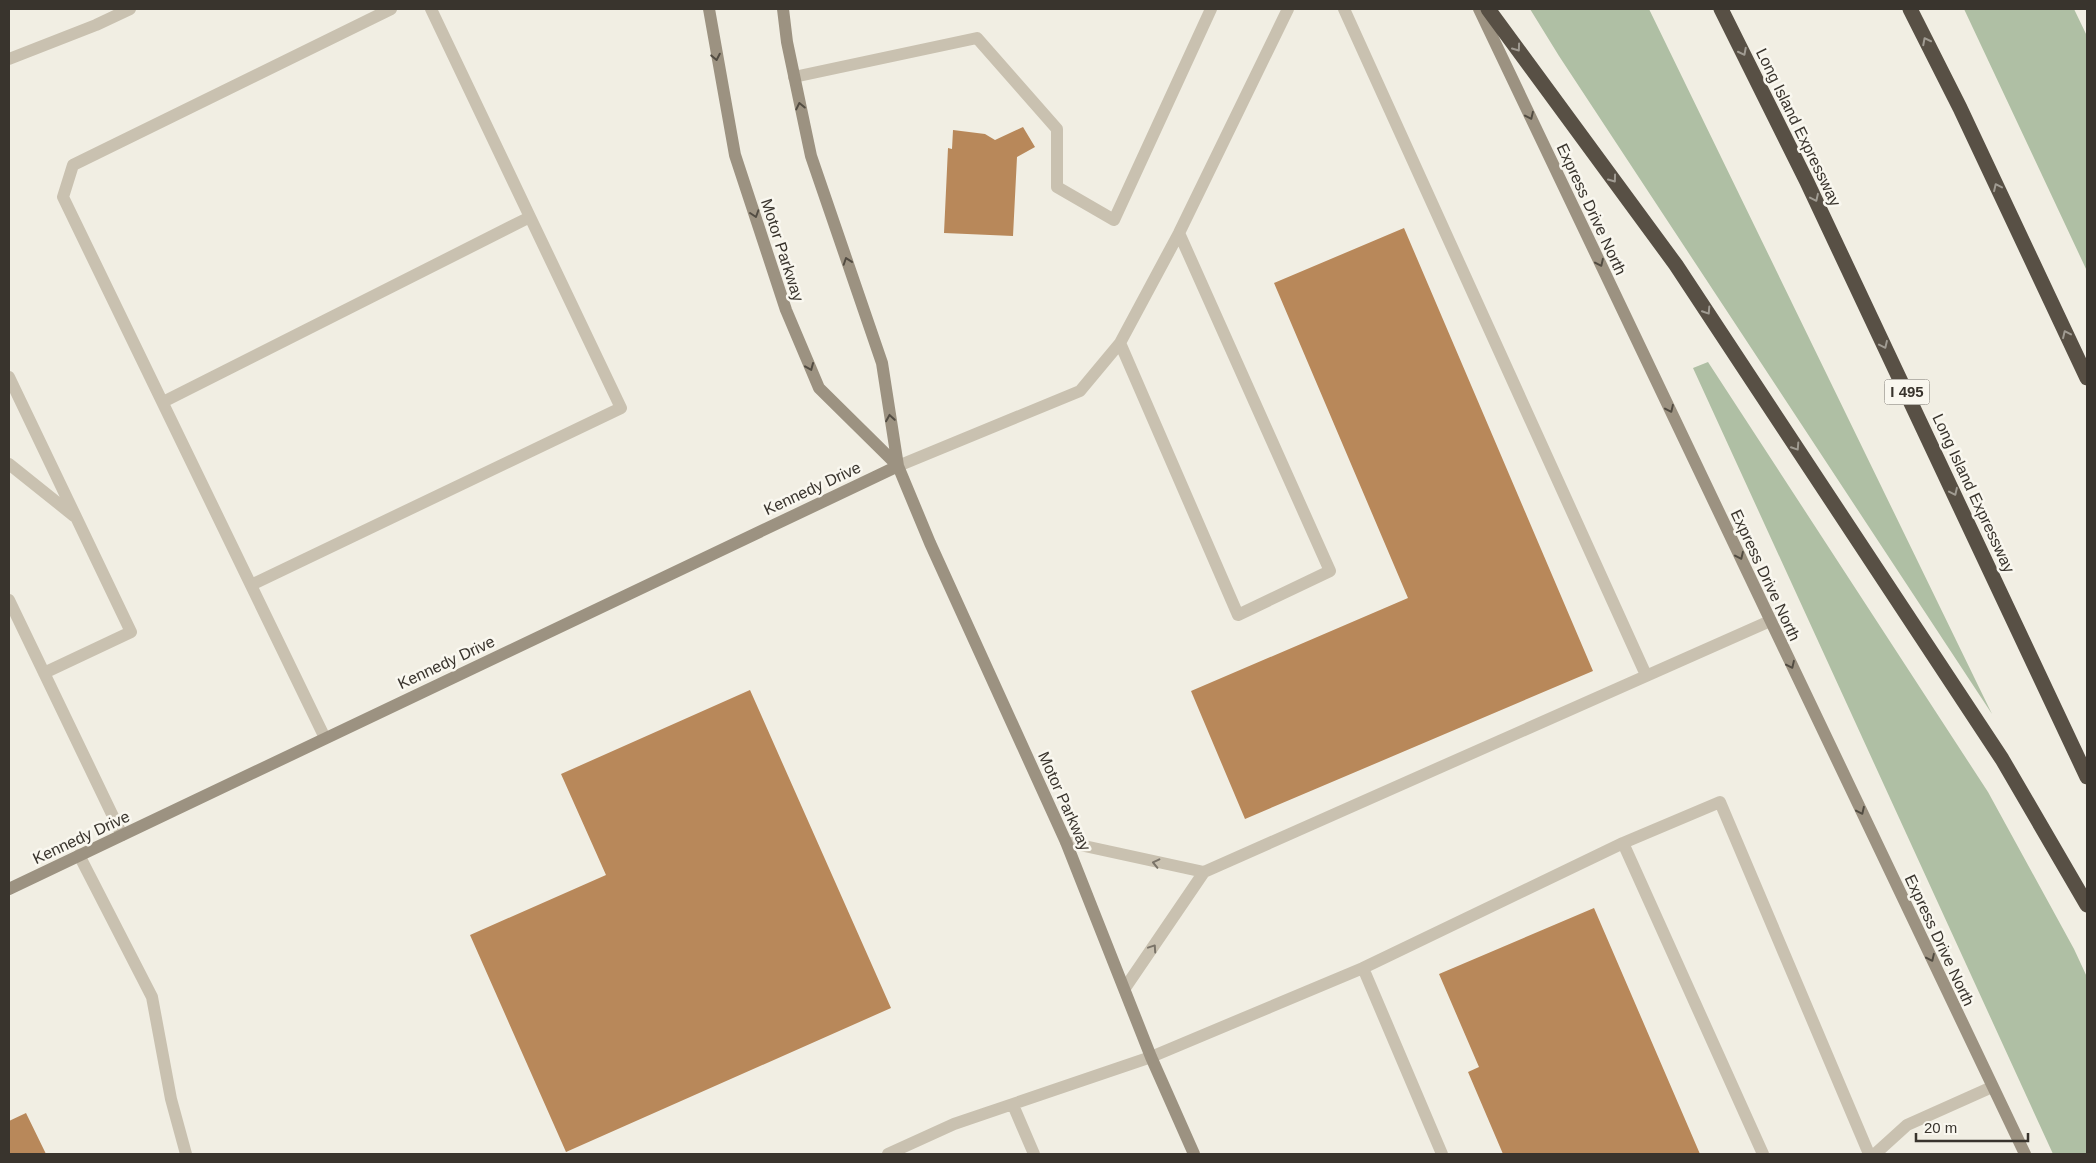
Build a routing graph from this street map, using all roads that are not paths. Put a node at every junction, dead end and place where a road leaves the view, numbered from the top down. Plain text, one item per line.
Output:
1 (130, 9) edge
2 (391, 9) edge
3 (430, 9) edge
4 (709, 9) edge
5 (783, 9) edge
6 (1211, 9) edge
7 (1288, 9) edge
8 (1344, 9) edge
9 (1479, 9) edge
10 (1488, 9) edge
11 (1721, 9) edge
12 (1910, 9) edge
13 (9, 59) edge
14 (794, 77) junction
15 (530, 217) junction
16 (1180, 233) junction
17 (1120, 344) junction
18 (9, 376) edge
19 (2087, 378) edge
20 (163, 402) junction
21 (9, 464) edge
22 (898, 466) junction
23 (78, 520) junction
24 (251, 585) junction
25 (9, 600) edge
26 (1770, 621) junction
27 (44, 673) junction
28 (1646, 675) junction
29 (325, 738) junction
30 (2087, 777) edge
31 (122, 835) junction
32 (1066, 842) junction
33 (1623, 844) junction
34 (79, 856) junction
35 (1204, 872) junction
36 (9, 889) edge
37 (2087, 905) edge
38 (1363, 968) junction
39 (1125, 988) junction
40 (1152, 1057) junction
41 (1992, 1087) junction
42 (1013, 1105) junction
43 (186, 1154) edge
44 (888, 1154) edge
45 (1034, 1154) edge
46 (1194, 1154) edge
47 (1442, 1154) edge
48 (1763, 1154) edge
49 (1868, 1154) edge
50 (1875, 1154) edge
51 (2024, 1154) edge

1 - 13 lane
2 - 20 lane
3 - 15 lane
4 -> 22 main road, Motor Parkway
5 - 14 main road, Motor Parkway
6 - 14 lane
7 - 16 lane
8 - 28 lane
9 -> 26 main road, Express Drive North
10 -> 37 highway
11 -> 30 highway, Long Island Expressway / I 495
19 -> 12 highway
22 -> 14 main road, Motor Parkway
15 - 20 lane
15 - 24 lane
16 - 17 lane
16 - 17 lane
17 - 22 lane
18 - 23 lane
20 - 24 lane
21 - 23 lane
22 - 29 main road, Kennedy Drive
22 - 32 main road, Motor Parkway
23 - 27 lane
24 - 29 lane
25 - 27 lane
26 - 28 lane
26 -> 41 main road, Express Drive North
27 - 31 lane
28 - 35 lane
29 - 31 main road, Kennedy Drive
31 - 34 main road, Kennedy Drive
35 -> 32 lane
32 - 39 main road, Motor Parkway
33 - 38 lane
33 - 48 lane
33 - 49 lane
34 - 36 main road, Kennedy Drive
34 - 43 lane
39 -> 35 lane
38 - 40 lane
38 - 47 lane
39 - 40 main road, Motor Parkway
40 - 42 lane
40 - 46 main road, Motor Parkway
41 - 50 lane
41 - 51 main road, Express Drive North
42 - 44 lane
42 - 45 lane

